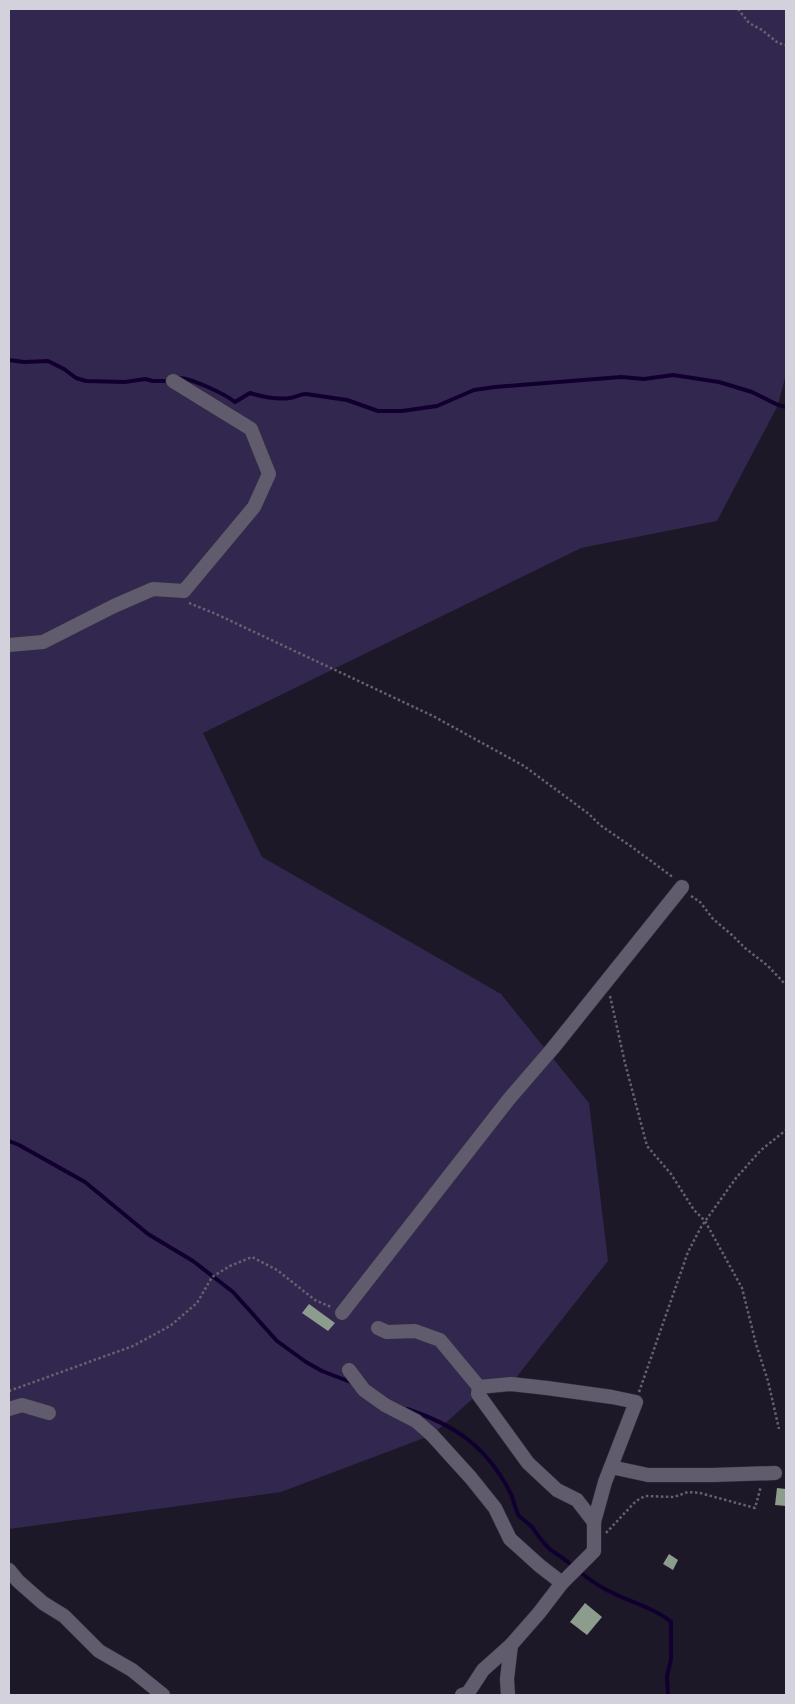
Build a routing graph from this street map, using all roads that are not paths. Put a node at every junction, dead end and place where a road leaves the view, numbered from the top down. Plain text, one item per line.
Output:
1 (173, 381) dead end
2 (9, 645) edge
3 (682, 887) road end
4 (342, 1313) road end
5 (378, 1328) dead end
6 (349, 1370) dead end
7 (479, 1387) junction
8 (9, 1409) edge
9 (49, 1413) dead end
10 (611, 1467) junction
11 (771, 1477) road end
12 (594, 1522) junction
13 (9, 1570) edge
14 (14, 1579) edge
15 (562, 1583) junction
16 (511, 1645) junction
17 (162, 1695) edge
18 (462, 1695) edge
19 (508, 1695) edge

1 - 2 street
3 - 4 street
5 - 7 street
6 - 15 street
7 - 10 street
7 - 12 street
8 - 9 street
10 - 11 street
10 - 12 street
12 - 15 street
13 - 14 street
14 - 17 street
15 - 16 street
16 - 18 street
16 - 19 street

